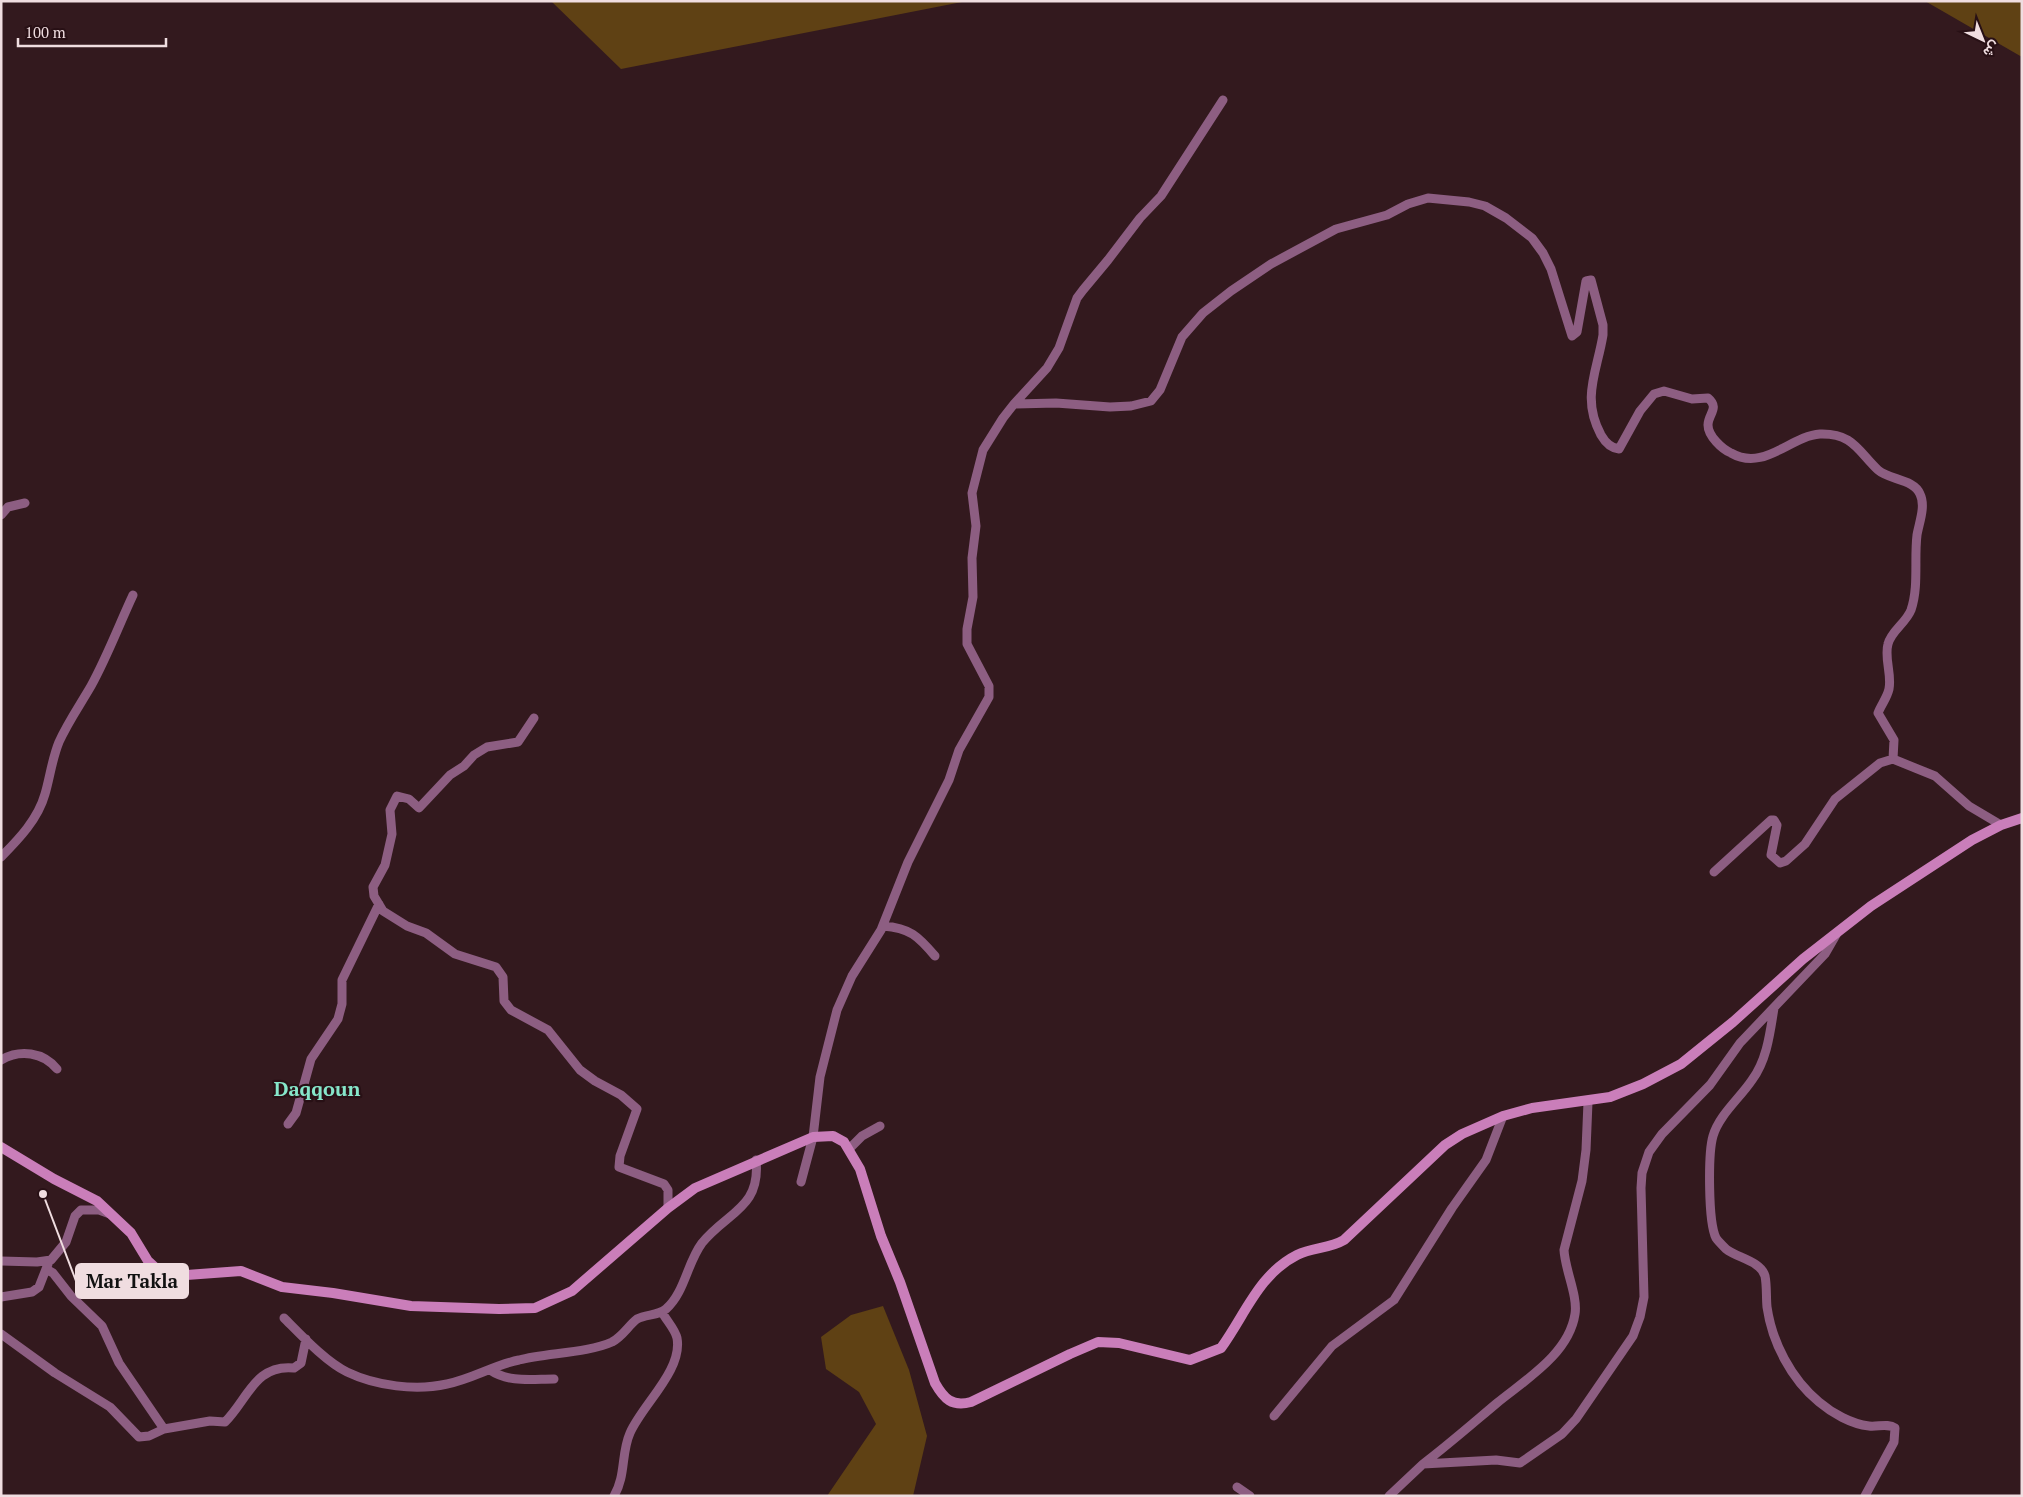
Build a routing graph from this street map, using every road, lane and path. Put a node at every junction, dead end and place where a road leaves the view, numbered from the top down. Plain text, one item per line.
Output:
1 (1222, 100) dead end
2 (1014, 404) junction
3 (24, 503) dead end
4 (1, 515) edge
5 (133, 595) dead end
6 (534, 718) dead end
7 (1893, 759) junction
8 (2022, 818) edge
9 (2001, 825) junction
10 (1, 857) edge
11 (1714, 872) dead end
12 (379, 904) junction
13 (883, 926) junction
14 (1842, 926) junction
15 (935, 956) dead end
16 (1774, 1008) junction
17 (1, 1060) edge
18 (57, 1069) dead end
19 (1588, 1102) junction
20 (1503, 1116) junction
21 (288, 1124) dead end
22 (880, 1126) dead end
23 (812, 1137) junction
24 (1, 1147) edge
25 (849, 1149) junction
26 (756, 1160) junction
27 (801, 1182) dead end
28 (668, 1208) junction
29 (115, 1216) junction
30 (51, 1260) junction
31 (1, 1261) edge
32 (46, 1269) junction
33 (1, 1297) edge
34 (662, 1312) junction
35 (284, 1318) dead end
36 (1, 1334) edge
37 (306, 1339) junction
38 (490, 1370) junction
39 (554, 1379) dead end
40 (1274, 1416) dead end
41 (164, 1429) junction
42 (1423, 1464) junction
43 (1237, 1487) dead end
44 (614, 1496) edge
45 (1250, 1496) edge
46 (1389, 1496) edge
47 (1865, 1496) edge

1 - 2 street
2 - 7 street
2 - 13 street
3 - 4 street
5 - 10 street
6 - 12 street
7 - 9 street
7 - 11 street
8 - 9 main road
9 - 14 main road
12 - 21 street
12 - 28 street
13 - 15 street
13 - 23 street
14 - 16 street
14 - 19 main road
16 - 42 street
16 - 47 street
17 - 18 street
19 - 20 main road
19 - 42 street
20 - 25 main road
20 - 40 street
22 - 25 street
23 - 25 main road
23 - 26 main road
23 - 27 street
24 - 29 main road
26 - 28 main road
26 - 34 street
28 - 29 main road
29 - 30 street
30 - 31 street
30 - 32 street
32 - 33 street
32 - 41 street
34 - 38 street
34 - 44 street
35 - 37 street
36 - 41 street
37 - 38 street
37 - 41 street
38 - 39 street
42 - 46 street
43 - 45 street

